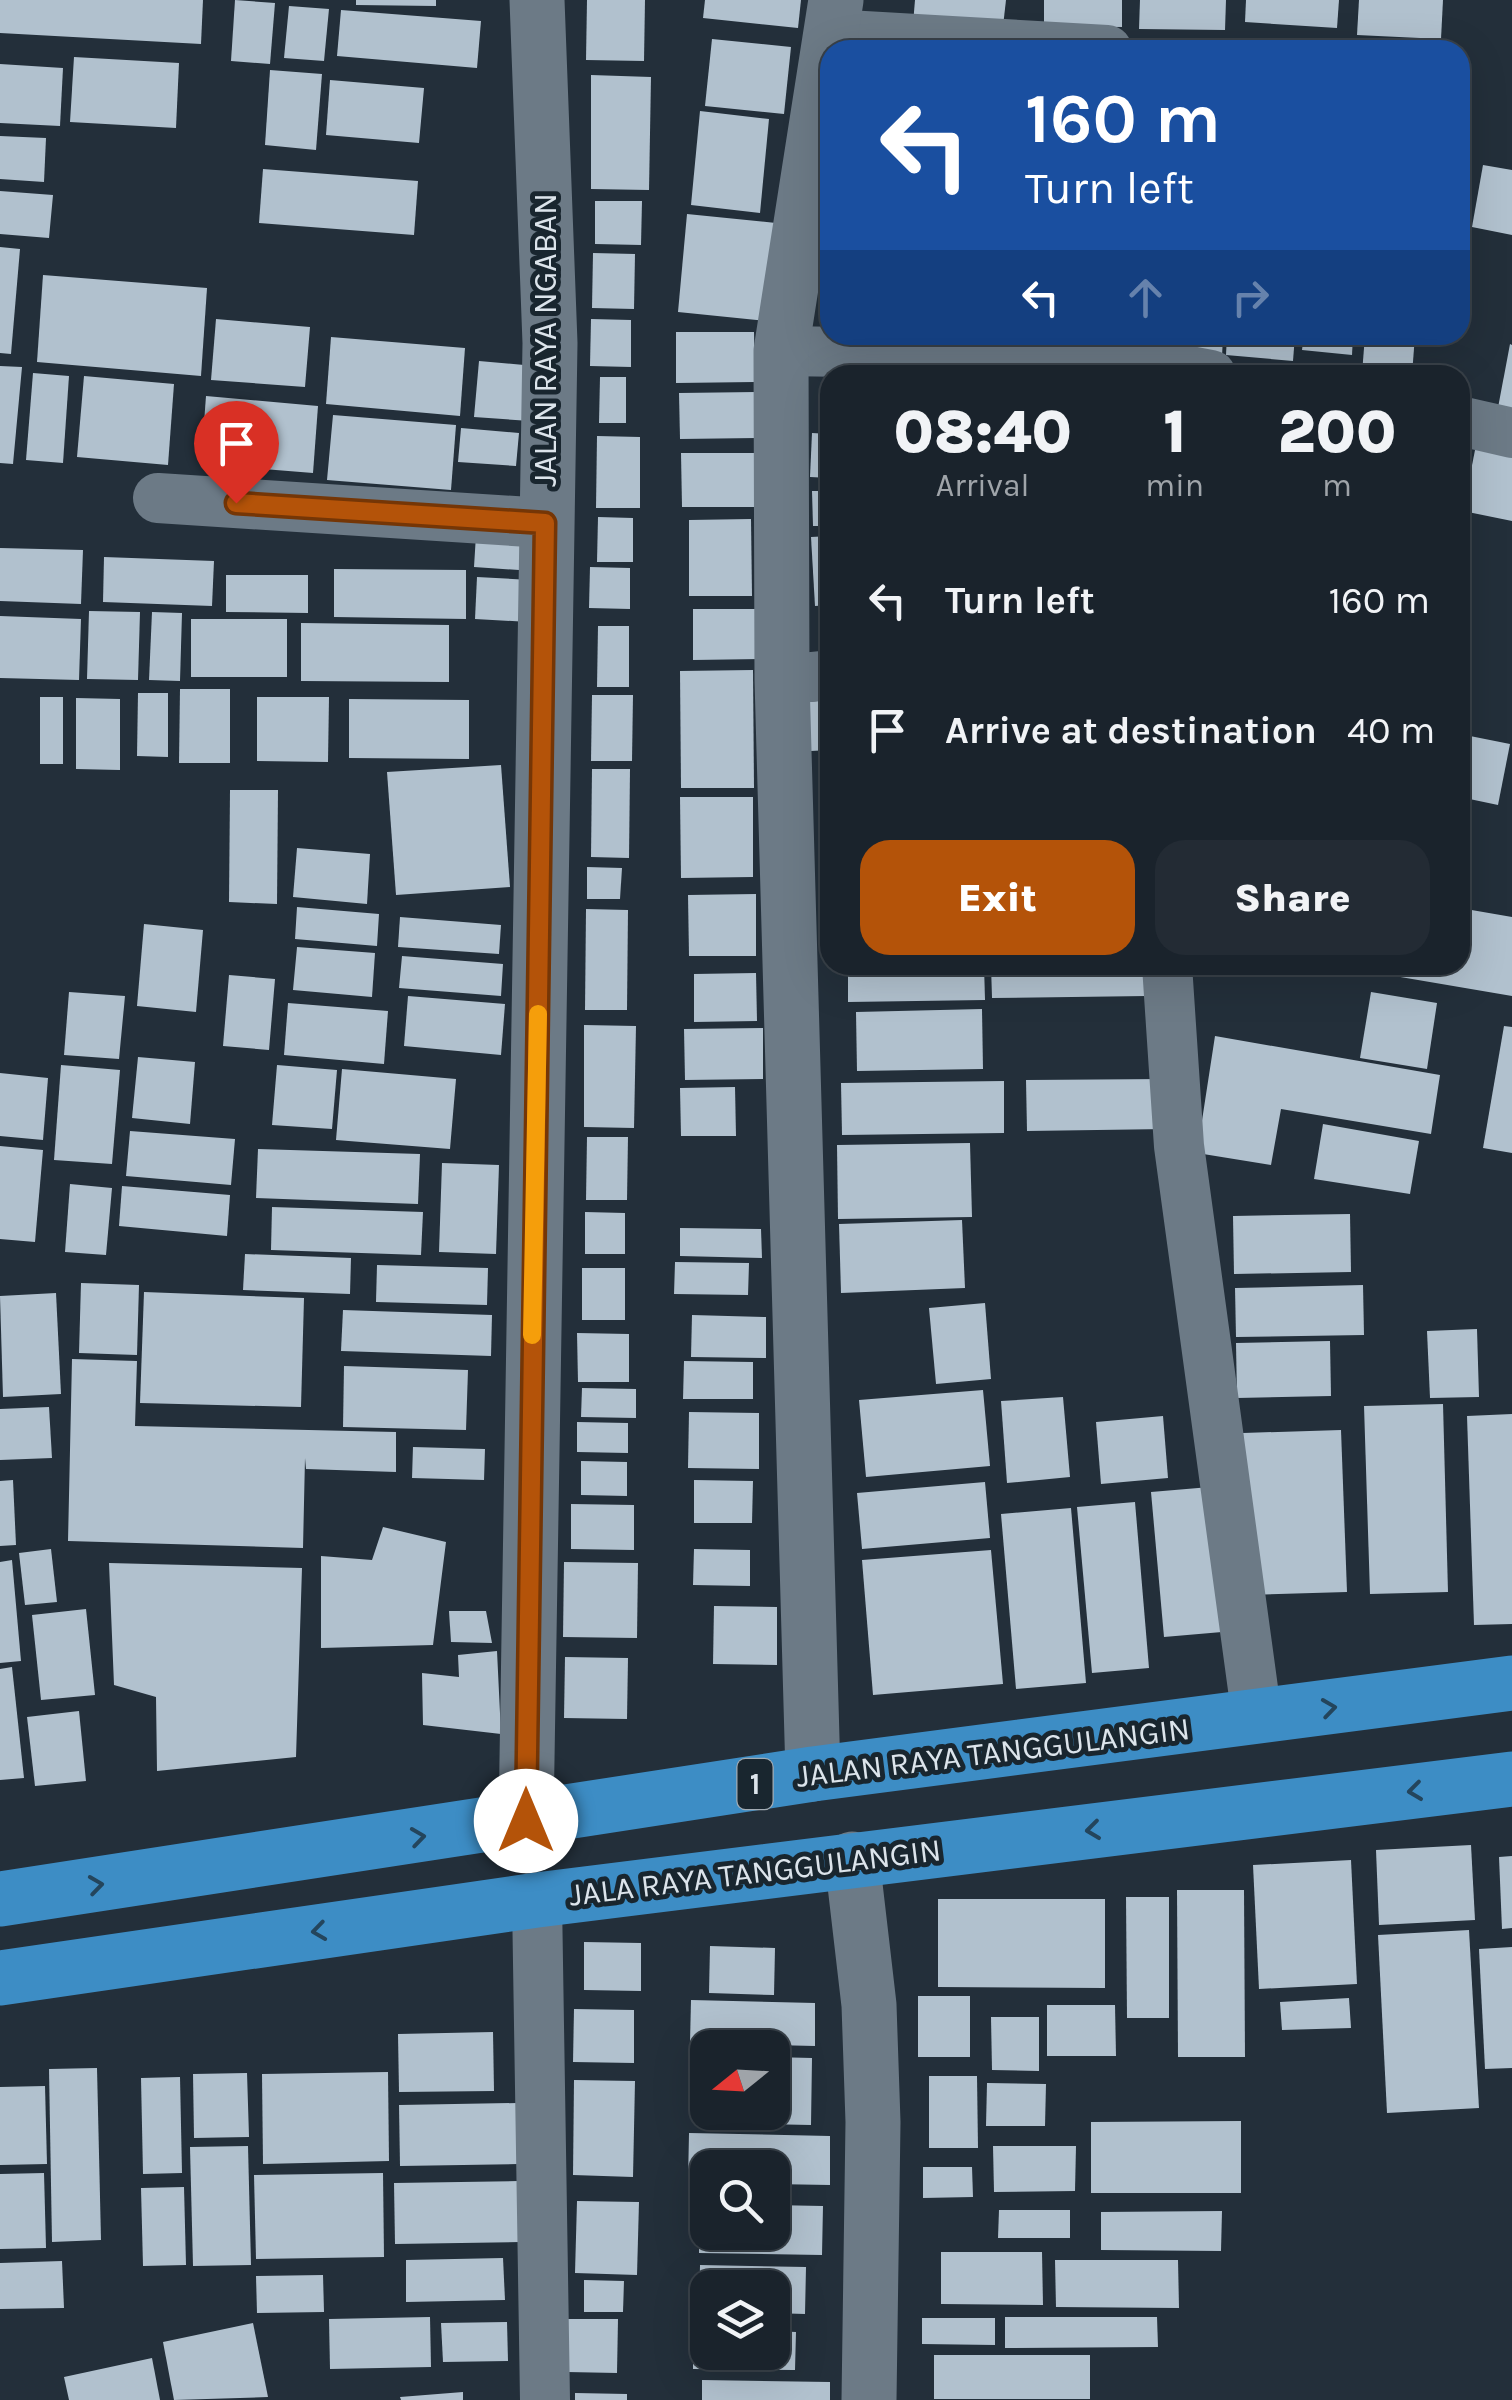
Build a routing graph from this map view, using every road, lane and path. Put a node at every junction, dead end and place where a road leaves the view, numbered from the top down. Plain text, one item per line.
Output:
1 (537, 0) edge
2 (833, 17) edge
3 (1024, 40) edge
4 (820, 102) edge
5 (782, 351) junction
6 (1158, 365) edge
7 (1470, 423) edge
8 (1512, 433) edge
9 (158, 498) dead end
10 (545, 523) junction
11 (806, 677) edge
12 (1168, 975) edge
13 (1512, 1683) edge
14 (1256, 1718) junction
15 (813, 1774) junction
16 (1512, 1780) edge
17 (526, 1821) junction
18 (852, 1859) junction
19 (0, 1899) edge
20 (537, 1900) junction
21 (0, 1978) edge
22 (545, 2400) edge
23 (869, 2400) edge

1 - 10 street, JALAN RAYA NGABAN
2 - 3 street
4 - 5 street
5 - 6 street
5 - 11 street
7 - 8 street
9 - 10 street
10 - 17 street, JALAN RAYA NGABAN
11 - 15 street
12 - 14 street
14 -> 13 highway, JALAN RAYA TANGGULANGIN / 1
14 - 15 highway, JALAN RAYA TANGGULANGIN / 1
15 - 17 highway, JALAN RAYA TANGGULANGIN / 1
16 -> 18 highway, JALA RAYA TANGGULANGIN
19 -> 17 highway, JALAN RAYA TANGGULANGIN / 1
18 - 20 highway, JALA RAYA TANGGULANGIN
18 - 23 street
20 -> 21 highway, JALA RAYA TANGGULANGIN
20 - 22 street

